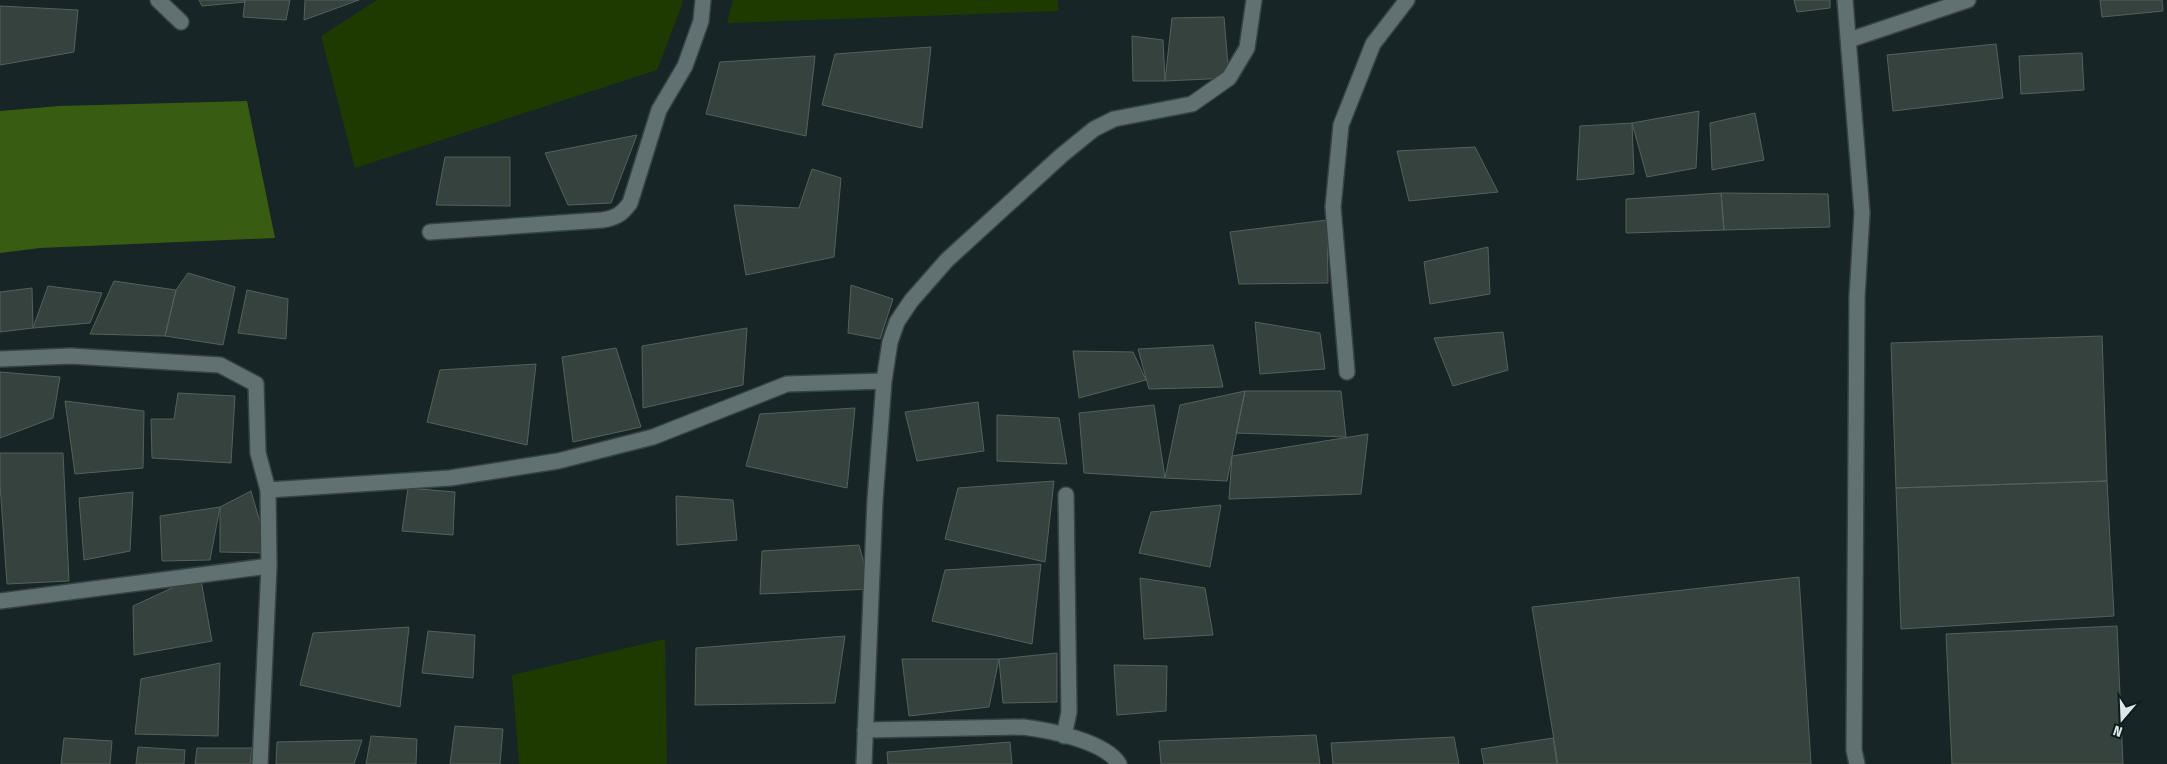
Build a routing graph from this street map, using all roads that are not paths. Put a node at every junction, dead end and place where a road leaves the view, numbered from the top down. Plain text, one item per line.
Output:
1 (158, 0) edge
2 (703, 0) edge
3 (1254, 0) edge
4 (1407, 0) edge
5 (1845, 0) edge
6 (1968, 0) edge
7 (181, 22) dead end
8 (1849, 40) junction
9 (430, 232) dead end
10 (0, 359) edge
11 (1347, 372) dead end
12 (884, 381) junction
13 (268, 490) junction
14 (1066, 495) dead end
15 (269, 566) junction
16 (0, 601) edge
17 (865, 730) junction
18 (1064, 736) junction
19 (260, 764) edge
20 (864, 764) edge
21 (1119, 764) edge
22 (1857, 764) edge

1 - 7 street
2 - 9 street
3 - 12 street
4 - 11 street
5 - 8 street
6 - 8 street
8 - 22 street
10 - 13 street
12 - 13 street
12 - 17 street
13 - 15 street
14 - 18 street
15 - 16 street
15 - 19 street
17 - 18 street
17 - 20 street
18 - 21 street

